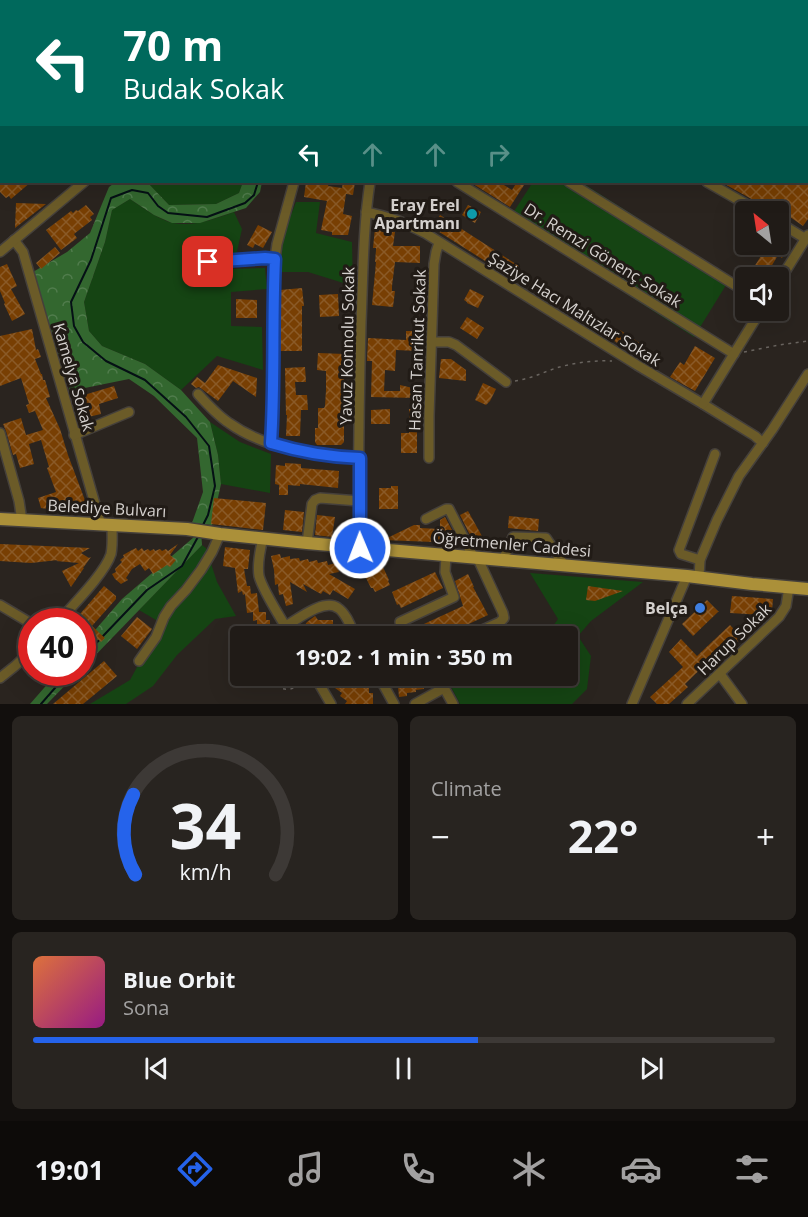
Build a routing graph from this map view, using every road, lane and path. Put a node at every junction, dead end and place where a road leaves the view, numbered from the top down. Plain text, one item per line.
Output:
1 (83, 183) edge
2 (294, 183) edge
3 (370, 183) edge
4 (459, 183) edge
5 (571, 183) edge
6 (709, 183) edge
7 (741, 201) edge
8 (366, 212) junction
9 (789, 228) edge
10 (807, 237) edge
11 (14, 240) junction
12 (439, 243) junction
13 (0, 252) edge
14 (275, 259) junction
15 (208, 262) dead end
16 (788, 267) edge
17 (735, 284) edge
18 (754, 321) edge
19 (808, 341) edge
20 (431, 342) junction
21 (734, 354) junction
22 (618, 361) dead end
23 (808, 374) edge
24 (506, 382) joint
25 (198, 394) dead end
26 (703, 404) junction
27 (129, 412) dead end
28 (0, 433) edge
29 (74, 435) junction
30 (271, 443) junction
31 (763, 443) junction
32 (715, 454) dead end
33 (360, 458) junction
34 (429, 458) dead end
35 (359, 501) junction
36 (0, 519) edge
37 (426, 519) dead end
38 (22, 521) junction
39 (106, 525) junction
40 (216, 534) junction
41 (263, 538) junction
42 (307, 543) junction
43 (360, 548) junction
44 (446, 556) junction
45 (476, 558) junction
46 (503, 560) junction
47 (700, 560) junction
48 (564, 566) junction
49 (693, 576) junction
50 (789, 587) junction
51 (808, 589) edge
52 (0, 605) edge
53 (70, 608) edge
54 (18, 616) edge
55 (400, 622) dead end
56 (286, 626) joint
57 (350, 626) edge
58 (491, 626) edge
59 (138, 661) dead end
60 (18, 663) edge
61 (720, 674) junction
62 (0, 678) edge
63 (277, 686) edge
64 (298, 686) edge
65 (320, 686) edge
66 (384, 686) edge
67 (444, 688) joint
68 (331, 704) edge
69 (394, 704) edge
70 (416, 704) edge
71 (453, 704) edge
72 (632, 704) edge
73 (687, 704) edge
74 (742, 704) edge

1 - 11 street
2 - 14 street
3 - 8 street, Yavuz Konnolu Sokak
4 - 21 street, Dr. Remzi Gönenç Sokak
5 - 17 street
6 - 7 street
8 - 12 street, Şaziye Hacı Maltızlar Sokak
8 - 33 street, Yavuz Konnolu Sokak
9 - 10 street
10 - 16 street
11 - 13 street
11 - 29 street, Kamelya Sokak
12 - 20 street, Hasan Tanrikut Sokak
12 - 26 street, Şaziye Hacı Maltızlar Sokak
14 - 15 street
14 - 30 street
18 - 21 street
19 - 21 path
20 - 24 street
20 - 34 street, Hasan Tanrikut Sokak
21 - 26 street
22 - 24 path
23 - 31 street
25 - 30 street
26 - 31 street, Şaziye Hacı Maltızlar Sokak
27 - 29 street
28 - 38 street
29 - 39 street, Kamelya Sokak
30 - 33 street
31 - 47 street
32 - 47 street
33 - 35 street, Yavuz Konnolu Sokak
35 - 42 street
35 - 43 street, Yavuz Konnolu Sokak
36 - 38 main road, Belediye Bulvarı
37 - 45 street
38 - 39 main road, Belediye Bulvarı
39 - 40 main road, Belediye Bulvarı
39 - 53 street
40 - 41 main road, Öğretmenler Caddesi
40 - 59 street
41 - 42 main road, Öğretmenler Caddesi
41 - 56 street
42 - 43 main road, Öğretmenler Caddesi
43 - 44 main road, Öğretmenler Caddesi
44 - 45 main road, Öğretmenler Caddesi
44 - 55 street
45 - 46 main road, Öğretmenler Caddesi
45 - 58 street
46 - 48 main road, Öğretmenler Caddesi
46 - 48 street
47 - 49 street
48 - 49 main road, Öğretmenler Caddesi
49 - 50 main road, Öğretmenler Caddesi
49 - 72 street
50 - 51 main road, Öğretmenler Caddesi
50 - 61 street, Harup Sokak
52 - 54 street
56 - 57 street
60 - 62 street
61 - 73 street, Harup Sokak
61 - 74 street
63 - 64 path
65 - 68 street
66 - 69 street
67 - 70 street
67 - 71 street

